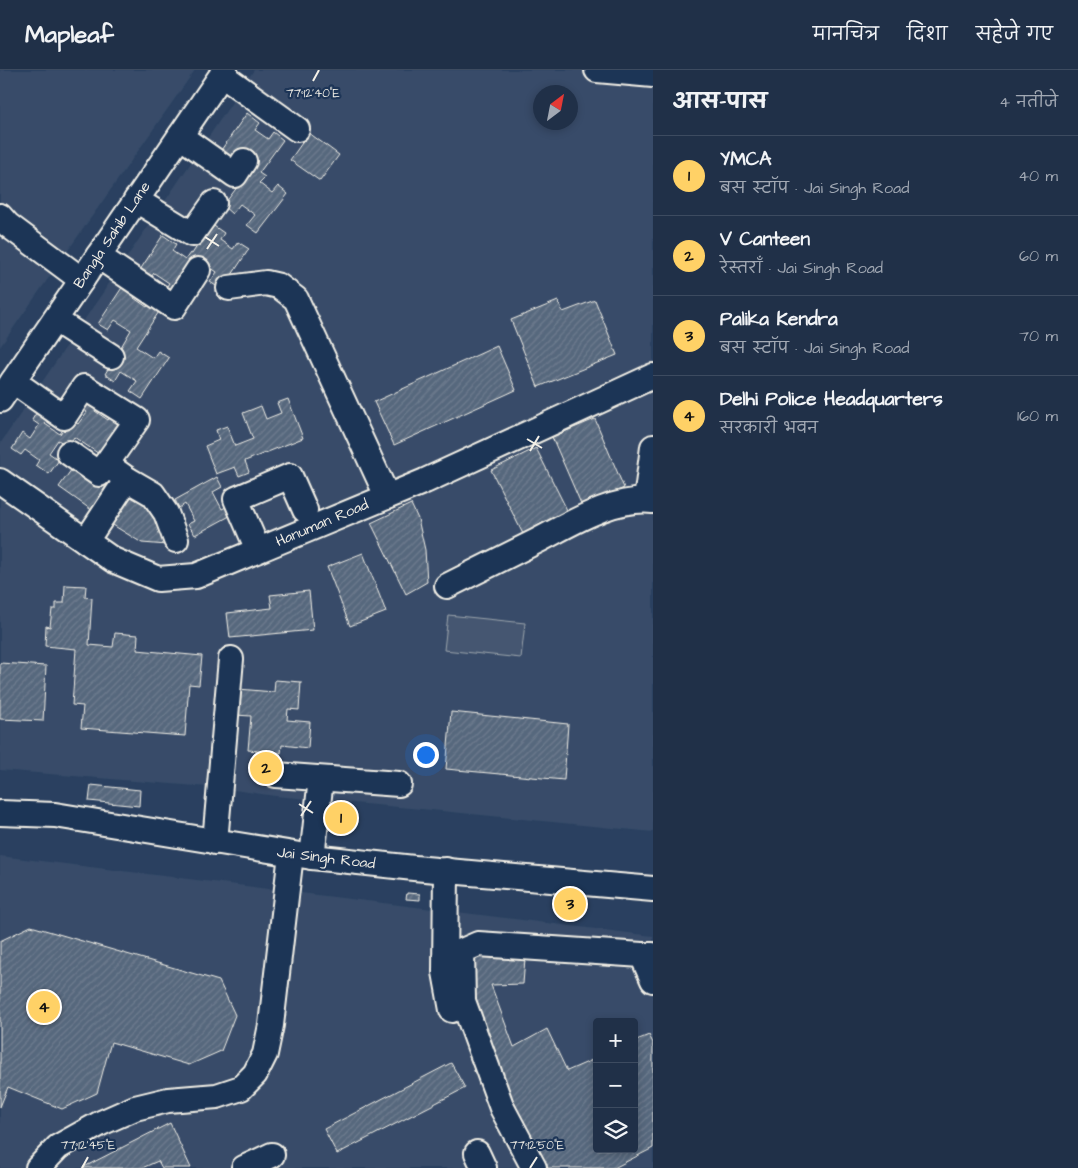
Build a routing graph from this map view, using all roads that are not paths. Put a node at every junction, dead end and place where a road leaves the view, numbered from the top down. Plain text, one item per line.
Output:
1 (597, 70) edge
2 (223, 72) edge
3 (653, 75) edge
4 (297, 129) dead end
5 (180, 136) junction
6 (244, 161) dead end
7 (136, 200) junction
8 (214, 203) dead end
9 (0, 216) edge
10 (98, 256) junction
11 (198, 270) dead end
12 (82, 280) junction
13 (229, 288) dead end
14 (55, 320) junction
15 (111, 356) dead end
16 (653, 376) edge
17 (6, 391) edge
18 (653, 446) edge
19 (69, 452) dead end
20 (106, 464) junction
21 (126, 479) junction
22 (0, 480) edge
23 (387, 496) junction
24 (649, 501) edge
25 (305, 510) dead end
26 (176, 540) dead end
27 (86, 541) junction
28 (258, 550) junction
29 (447, 586) dead end
30 (231, 659) dead end
31 (276, 775) dead end
32 (321, 779) junction
33 (399, 784) dead end
34 (0, 813) edge
35 (215, 842) junction
36 (302, 855) junction
37 (446, 870) junction
38 (653, 889) edge
39 (648, 955) edge
40 (653, 980) edge
41 (272, 1155) dead end
42 (38, 1168) edge
43 (244, 1168) edge
44 (517, 1168) edge
45 (534, 1168) edge

1 - 3 street
2 - 4 street
2 - 5 street, Bangla Sahib Lane
5 - 6 street
5 - 7 street, Bangla Sahib Lane
7 - 8 street
7 - 10 street, Bangla Sahib Lane
9 - 12 street
10 - 11 street
10 - 12 street, Bangla Sahib Lane
12 - 14 street, Bangla Sahib Lane
13 - 23 street
14 - 15 street
14 - 17 street, Bangla Sahib Lane
16 - 23 street, Hanuman Road
17 - 20 street
18 - 24 street
19 - 20 street
20 - 21 street
21 - 26 street
21 - 27 street
22 - 27 street, Hanuman Road
23 - 28 street, Hanuman Road
24 - 29 street
25 - 28 street
27 - 28 street, Hanuman Road
30 - 35 street
31 - 32 street
32 - 33 street
32 - 36 street
34 - 35 street, Jai Singh Road
35 - 36 street, Jai Singh Road
36 - 37 street, Jai Singh Road
36 - 42 street
37 - 38 street, Jai Singh Road
37 - 44 street
39 - 40 street
39 - 45 street
41 - 43 street

